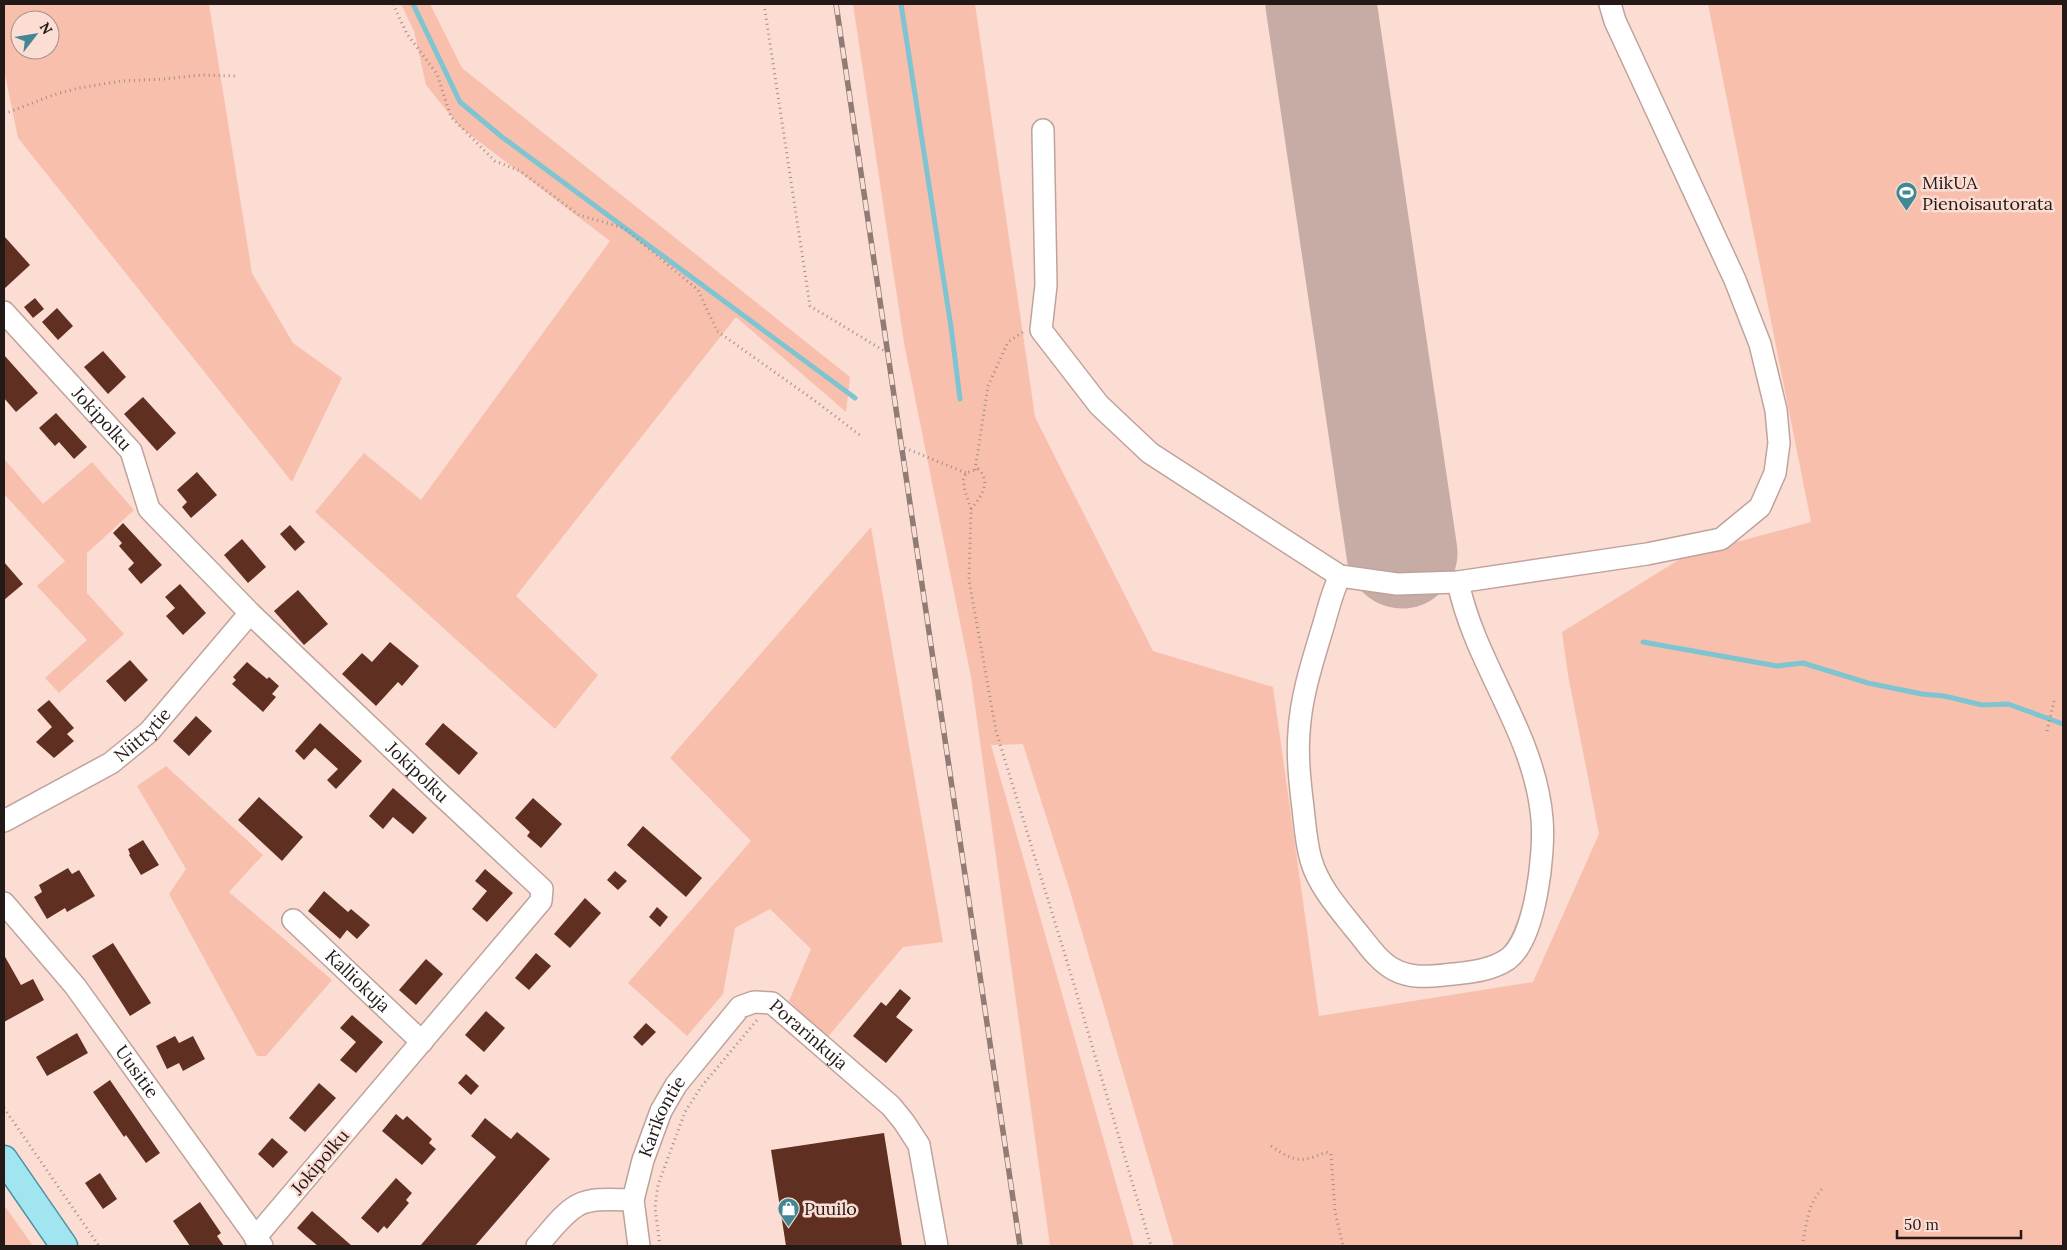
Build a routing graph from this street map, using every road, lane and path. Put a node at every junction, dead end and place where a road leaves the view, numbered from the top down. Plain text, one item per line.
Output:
1 (393, 4) edge
2 (764, 4) edge
3 (1610, 4) edge
4 (235, 76) dead end
5 (4, 114) edge
6 (1043, 130) dead end
7 (4, 312) edge
8 (1041, 330) junction
9 (886, 352) dead end
10 (861, 436) dead end
11 (900, 446) dead end
12 (975, 470) junction
13 (966, 473) junction
14 (971, 509) junction
15 (1340, 576) junction
16 (1458, 582) junction
17 (250, 612) junction
18 (2054, 701) dead end
19 (2046, 731) dead end
20 (4, 821) edge
21 (4, 904) edge
22 (293, 920) dead end
23 (772, 1003) junction
24 (740, 1007) joint
25 (422, 1042) junction
26 (4, 1108) edge
27 (1271, 1146) dead end
28 (4, 1159) edge
29 (1824, 1187) dead end
30 (632, 1200) junction
31 (258, 1242) edge
32 (64, 1246) edge
33 (99, 1246) edge
34 (537, 1246) edge
35 (639, 1246) edge
36 (660, 1246) edge
37 (937, 1246) edge
38 (1150, 1246) edge
39 (1342, 1246) edge
40 (1802, 1246) edge

1 - 10 path
2 - 9 path
3 - 16 street
4 - 5 path
6 - 8 street
7 - 17 street, Jokipolku
8 - 12 path
8 - 15 street
11 - 13 path
12 - 13 path
12 - 14 path
13 - 14 path
14 - 38 path
15 - 16 street
15 - 16 street
17 - 20 street, Niittytie
17 - 25 street, Jokipolku
18 - 19 path
21 - 31 street, Uusitie
22 - 25 street, Kalliokuja
23 - 24 street, Porarinkuja
23 - 36 path
23 - 37 street, Porarinkuja
24 - 30 street, Karikontie
25 - 31 street, Jokipolku
26 - 33 path
27 - 39 path
28 - 32 main road
29 - 40 path
30 - 34 street
30 - 35 street, Karikontie

